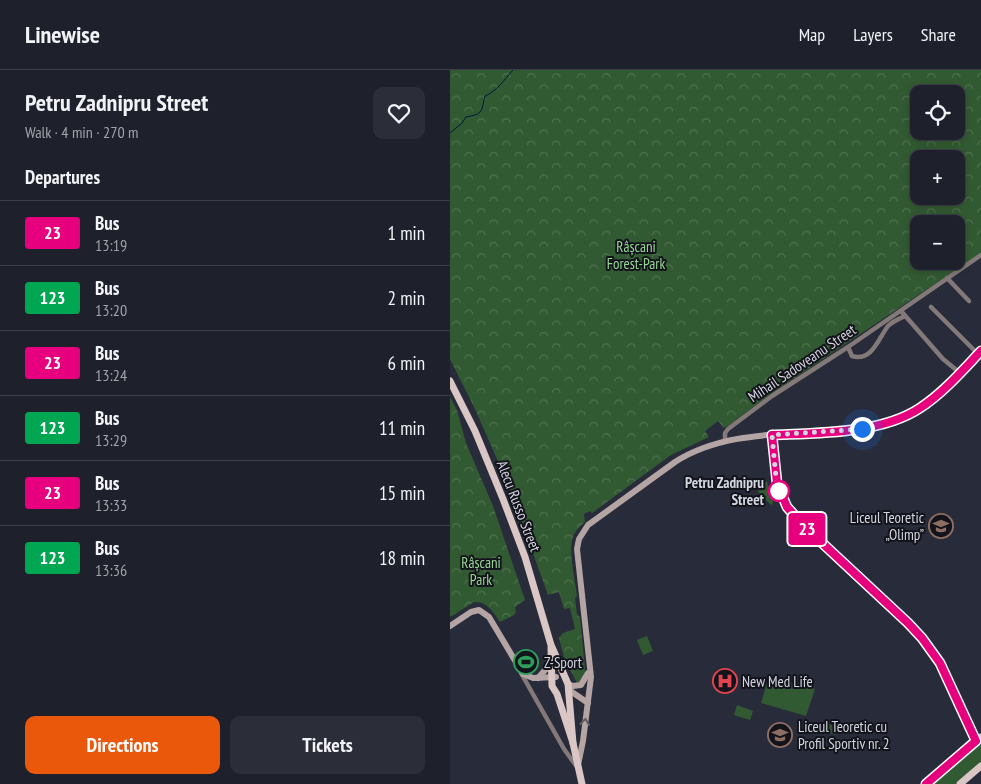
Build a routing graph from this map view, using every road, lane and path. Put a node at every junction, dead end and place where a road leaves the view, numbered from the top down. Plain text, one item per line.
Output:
1 (981, 255) edge
2 (947, 278) junction
3 (969, 301) dead end
4 (932, 307) dead end
5 (901, 311) junction
6 (905, 316) junction
7 (848, 347) junction
8 (980, 352) edge
9 (960, 373) junction
10 (450, 381) edge
11 (772, 435) junction
12 (725, 441) junction
13 (450, 626) edge
14 (551, 648) junction
15 (590, 670) junction
16 (520, 671) junction
17 (538, 678) junction
18 (554, 683) junction
19 (568, 685) junction
20 (581, 685) junction
21 (587, 698) junction
22 (978, 739) edge
23 (573, 743) junction
24 (981, 766) edge
25 (579, 768) junction
26 (582, 784) edge
27 (926, 784) edge
28 (960, 784) edge

1 - 2 street, Mihail Sadoveanu Street
2 - 3 street
2 - 5 street, Mihail Sadoveanu Street
4 - 8 street
5 - 6 street
5 - 7 street, Mihail Sadoveanu Street
6 - 7 street
6 - 9 street
7 - 12 street, Mihail Sadoveanu Street
8 - 9 main road
9 - 11 main road
10 - 14 main road, Alecu Russo Street
11 - 12 main road
11 - 22 main road
12 - 15 main road
13 - 16 main road
14 - 17 main road
14 - 18 main road, Alecu Russo Street
14 - 19 main road, Alecu Russo Street
15 - 20 main road
15 - 21 main road
16 - 17 main road
16 - 25 street
17 - 18 main road
18 - 19 main road
18 - 19 main road
18 - 23 main road, Alecu Russo Street
19 - 20 main road
19 - 21 main road
19 - 23 main road, Alecu Russo Street
20 - 21 main road
25 -> 21 main road
22 - 27 main road
23 - 25 main road, Alecu Russo Street
24 - 28 main road
25 - 26 main road, Alecu Russo Street

